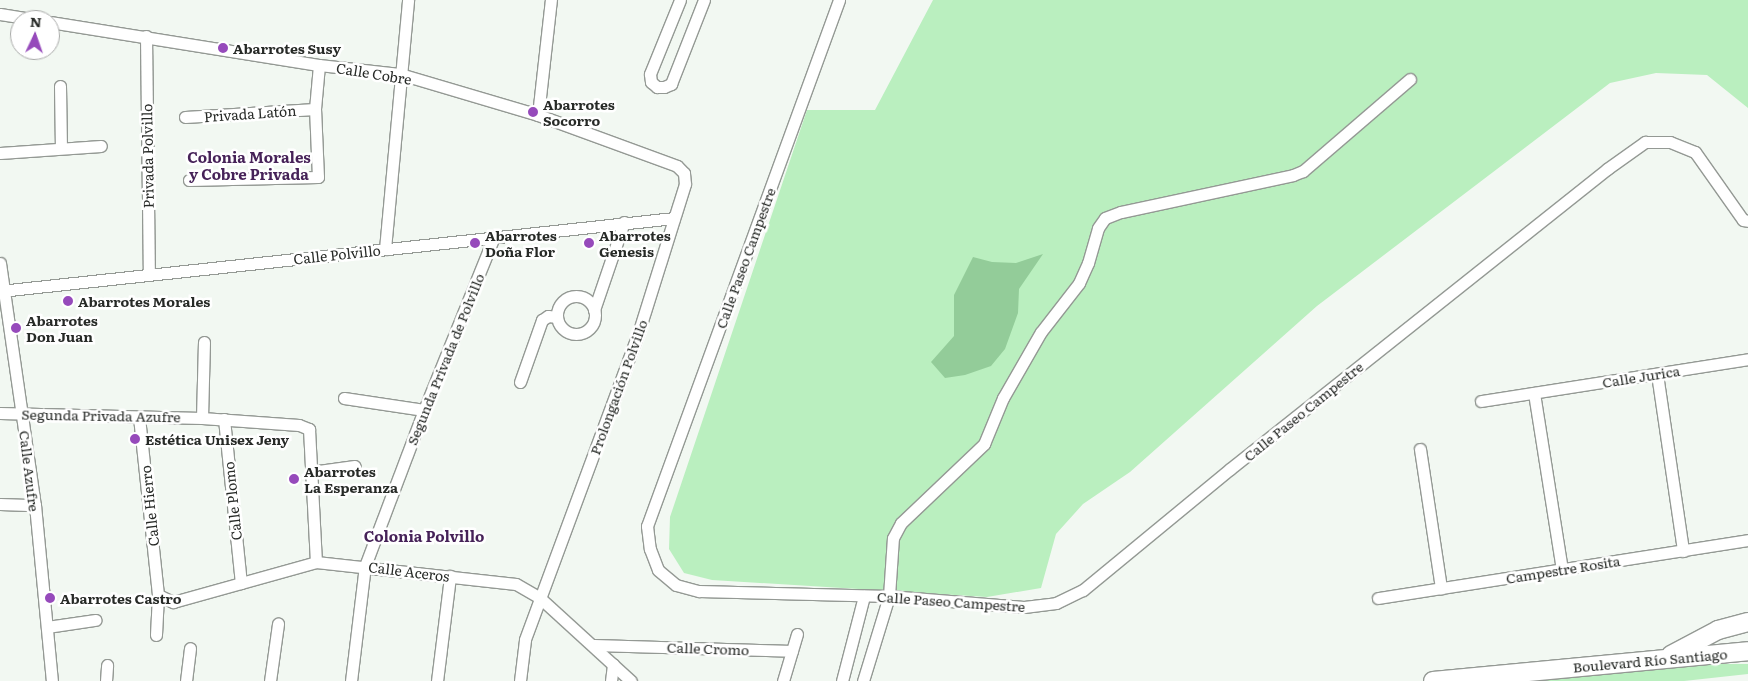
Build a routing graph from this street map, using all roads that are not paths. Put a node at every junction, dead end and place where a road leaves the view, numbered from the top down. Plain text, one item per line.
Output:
1 (408, 0) edge
2 (551, 0) edge
3 (680, 0) edge
4 (704, 0) edge
5 (839, 0) edge
6 (60, 23) edge
7 (146, 36) junction
8 (318, 65) junction
9 (400, 74) junction
10 (1410, 79) dead end
11 (60, 86) dead end
12 (315, 109) junction
13 (538, 115) junction
14 (185, 117) dead end
15 (100, 146) dead end
16 (61, 148) junction
17 (0, 153) edge
18 (684, 173) joint
19 (189, 180) dead end
20 (674, 218) junction
21 (1748, 221) edge
22 (624, 222) junction
23 (494, 237) junction
24 (385, 249) junction
25 (0, 263) edge
26 (148, 275) junction
27 (1, 291) edge
28 (594, 310) junction
29 (557, 317) junction
30 (204, 342) dead end
31 (1748, 359) edge
32 (1657, 374) junction
33 (520, 382) dead end
34 (1534, 393) junction
35 (344, 398) dead end
36 (1481, 401) dead end
37 (424, 410) junction
38 (0, 413) edge
39 (23, 413) junction
40 (139, 416) junction
41 (202, 418) junction
42 (224, 419) junction
43 (1420, 449) dead end
44 (355, 466) dead end
45 (311, 472) junction
46 (0, 504) edge
47 (35, 505) junction
48 (1748, 540) edge
49 (1683, 551) junction
50 (316, 562) junction
51 (365, 566) junction
52 (1562, 569) junction
53 (450, 576) junction
54 (241, 583) junction
55 (1441, 588) junction
56 (158, 595) junction
57 (864, 596) junction
58 (889, 596) junction
59 (540, 598) junction
60 (1378, 598) dead end
61 (95, 620) dead end
62 (1748, 622) edge
63 (278, 624) dead end
64 (47, 627) junction
65 (797, 634) dead end
66 (156, 635) dead end
67 (594, 645) junction
68 (190, 648) dead end
69 (792, 651) junction
70 (1748, 651) edge
71 (1664, 658) junction
72 (613, 664) junction
73 (107, 665) dead end
74 (52, 681) edge
75 (106, 681) edge
76 (186, 681) edge
77 (270, 681) edge
78 (351, 681) edge
79 (437, 681) edge
80 (520, 681) edge
81 (611, 681) edge
82 (631, 681) edge
83 (784, 681) edge
84 (842, 681) edge
85 (863, 681) edge
86 (1433, 681) edge

1 - 9 street
2 - 13 street
3 - 4 street
5 - 57 street, Calle Paseo Campestre
6 - 7 street, Calle Cobre
7 - 8 street, Calle Cobre
7 - 26 street, Privada Polvillo
8 - 9 street, Calle Cobre
8 - 12 street
9 - 13 street, Calle Cobre
9 - 24 street
10 - 58 street
11 - 16 street
12 - 14 street, Privada Latón
12 - 19 street
13 - 18 street, Calle Cobre
15 - 16 street
16 - 17 street
18 - 20 street, Prolongación Polvillo
20 - 22 street, Calle Polvillo
20 - 59 street, Prolongación Polvillo
21 - 58 street, Calle Paseo Campestre
22 - 23 street, Calle Polvillo
22 - 28 street
23 - 24 street, Calle Polvillo
23 - 37 street, Segunda Privada de Polvillo
24 - 26 street, Calle Polvillo
25 - 27 street, Calle Azufre
26 - 27 street, Calle Polvillo
27 - 39 street, Calle Azufre
28 - 29 street
28 - 29 street
29 - 33 street
30 - 41 street
31 - 32 street, Calle Jurica
32 - 34 street, Calle Jurica
32 - 49 street
34 - 36 street, Calle Jurica
34 - 52 street
35 - 37 street
37 - 51 street, Segunda Privada de Polvillo
38 - 39 street, Segunda Privada Azufre
39 - 40 street, Segunda Privada Azufre
39 - 47 street, Calle Azufre
40 - 41 street, Segunda Privada Azufre
40 - 56 street, Calle Hierro
41 - 42 street, Segunda Privada Azufre
42 - 45 street, Segunda Privada Azufre
42 - 54 street, Calle Plomo
43 - 55 street
44 - 45 street
45 - 50 street
46 - 47 street
47 - 64 street, Calle Azufre
48 - 49 street, Campestre Rosita
49 - 52 street, Campestre Rosita
50 - 51 street, Calle Aceros
50 - 54 street, Calle Aceros
51 - 53 street, Calle Aceros
51 - 78 street, Segunda Privada de Polvillo
52 - 55 street, Campestre Rosita
53 - 59 street, Calle Aceros
53 - 79 street
54 - 56 street, Calle Aceros
55 - 60 street, Campestre Rosita
56 - 66 street, Calle Hierro
57 - 58 street, Calle Paseo Campestre
57 - 84 street
58 - 85 street
59 - 67 street, Calle Aceros
59 - 80 street, Prolongación Polvillo
61 - 64 street
62 - 71 main road
63 - 77 street
64 - 74 street, Calle Azufre
65 - 69 street
67 - 69 street, Calle Cromo
67 - 72 street, Calle Aceros
68 - 76 street
69 - 83 street
70 - 71 main road, Boulevard Río Santiago
71 - 86 main road, Boulevard Río Santiago
72 - 81 street
72 - 82 street, Calle Aceros
73 - 75 street

